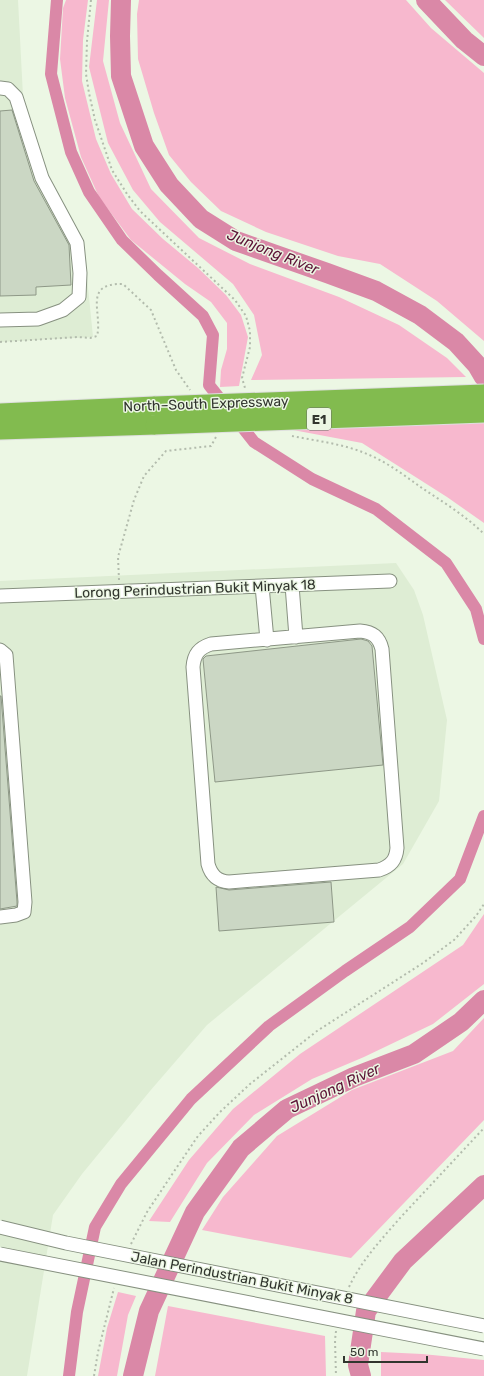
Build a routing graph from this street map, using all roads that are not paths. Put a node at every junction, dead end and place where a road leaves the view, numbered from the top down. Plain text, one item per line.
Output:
1 (0, 88) edge
2 (0, 320) edge
3 (484, 394) edge
4 (484, 412) edge
5 (0, 413) edge
6 (155, 415) junction
7 (0, 430) edge
8 (390, 581) dead end
9 (292, 585) junction
10 (262, 586) junction
11 (0, 596) edge
12 (296, 637) junction
13 (267, 640) junction
14 (0, 650) edge
15 (0, 917) edge
16 (0, 1227) edge
17 (0, 1254) edge
18 (484, 1326) edge
19 (484, 1349) edge

1 - 2 street
3 - 6 highway, North–South Expressway / E1, bridge
4 - 6 highway, North–South Expressway / E1, bridge
5 - 6 highway, North–South Expressway / E1
6 - 7 highway, North–South Expressway / E1
8 - 9 street, Lorong Perindustrian Bukit Minyak 18
9 - 10 street, Lorong Perindustrian Bukit Minyak 18
9 - 12 street
10 - 11 street, Lorong Perindustrian Bukit Minyak 18
10 - 13 street
12 - 13 street
12 - 13 street
14 - 15 street
16 - 18 street, Jalan Perindustrian Bukit Minyak 8, bridge
17 - 19 street, Jalan Perindustrian Bukit Minyak 8, bridge

